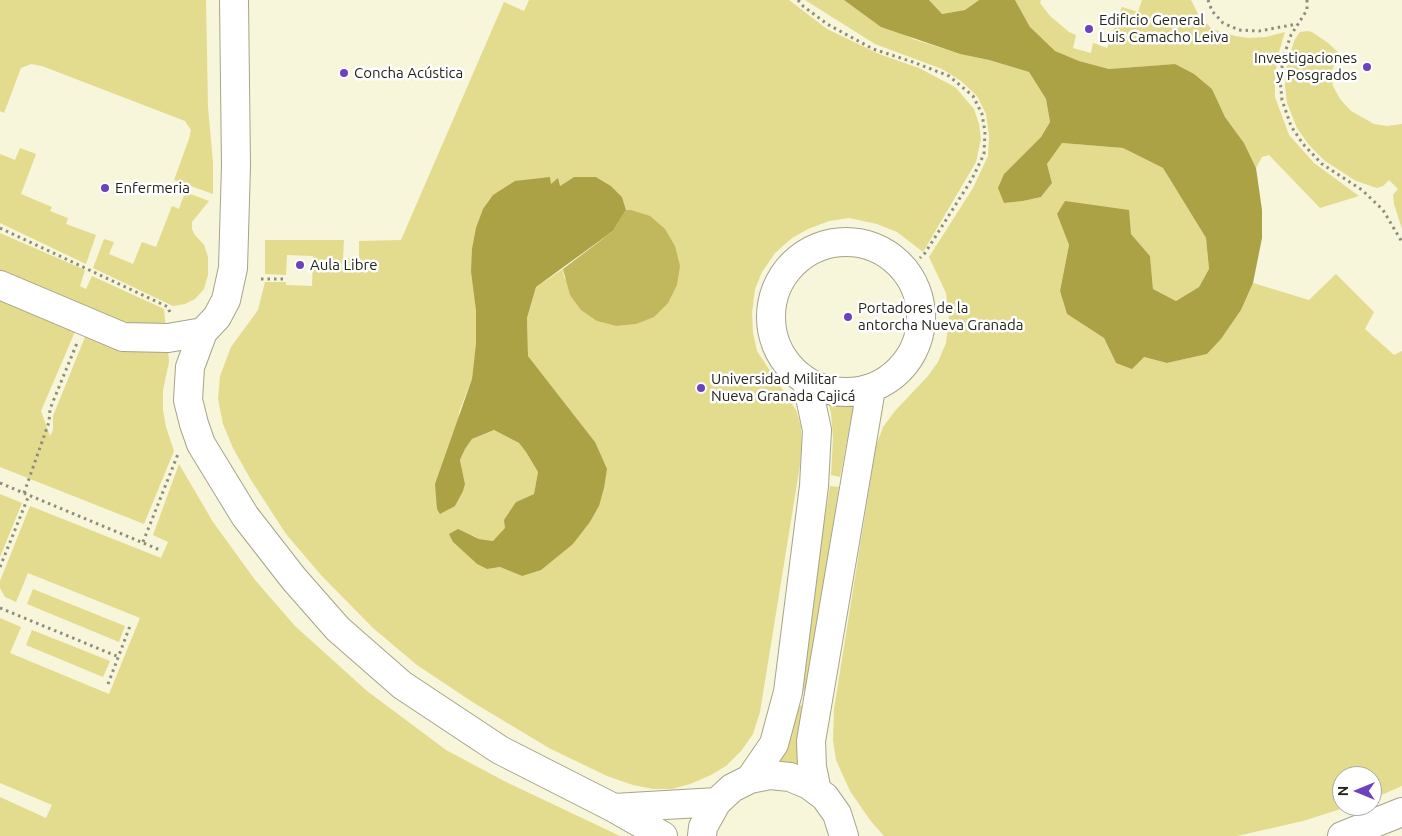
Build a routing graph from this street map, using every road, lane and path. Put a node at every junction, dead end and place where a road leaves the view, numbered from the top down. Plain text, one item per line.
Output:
1 (234, 0) edge
2 (798, 0) edge
3 (1208, 0) edge
4 (1307, 0) edge
5 (1298, 24) junction
6 (0, 228) edge
7 (1402, 242) edge
8 (920, 258) dead end
9 (261, 279) dead end
10 (286, 279) dead end
11 (0, 284) edge
12 (170, 314) dead end
13 (86, 321) junction
14 (203, 332) junction
15 (807, 383) junction
16 (870, 388) junction
17 (181, 449) dead end
18 (0, 483) edge
19 (24, 493) junction
20 (29, 495) junction
21 (143, 542) junction
22 (160, 550) dead end
23 (0, 567) edge
24 (0, 608) edge
25 (130, 626) dead end
26 (118, 657) junction
27 (108, 684) dead end
28 (750, 779) junction
29 (817, 791) junction
30 (717, 802) junction
31 (614, 808) junction
32 (1402, 812) edge
33 (846, 835) edge
34 (662, 836) edge
35 (702, 836) edge
36 (1342, 836) edge

1 - 14 lane
2 - 8 path
3 - 5 path
4 - 5 path
5 - 7 path
6 - 12 path
9 - 10 path
11 - 13 lane
13 - 14 lane
13 - 19 path
14 - 31 lane
15 - 16 lane
15 - 16 lane
15 - 28 lane
16 - 29 lane
17 - 21 path
18 - 19 path
19 - 20 path
20 - 21 path
20 - 23 path
21 - 22 path
24 - 26 path
25 - 26 path
26 - 27 path
28 - 29 lane
28 - 30 lane
29 - 33 lane
30 - 31 lane
30 - 35 lane
31 - 34 lane
32 - 36 lane

